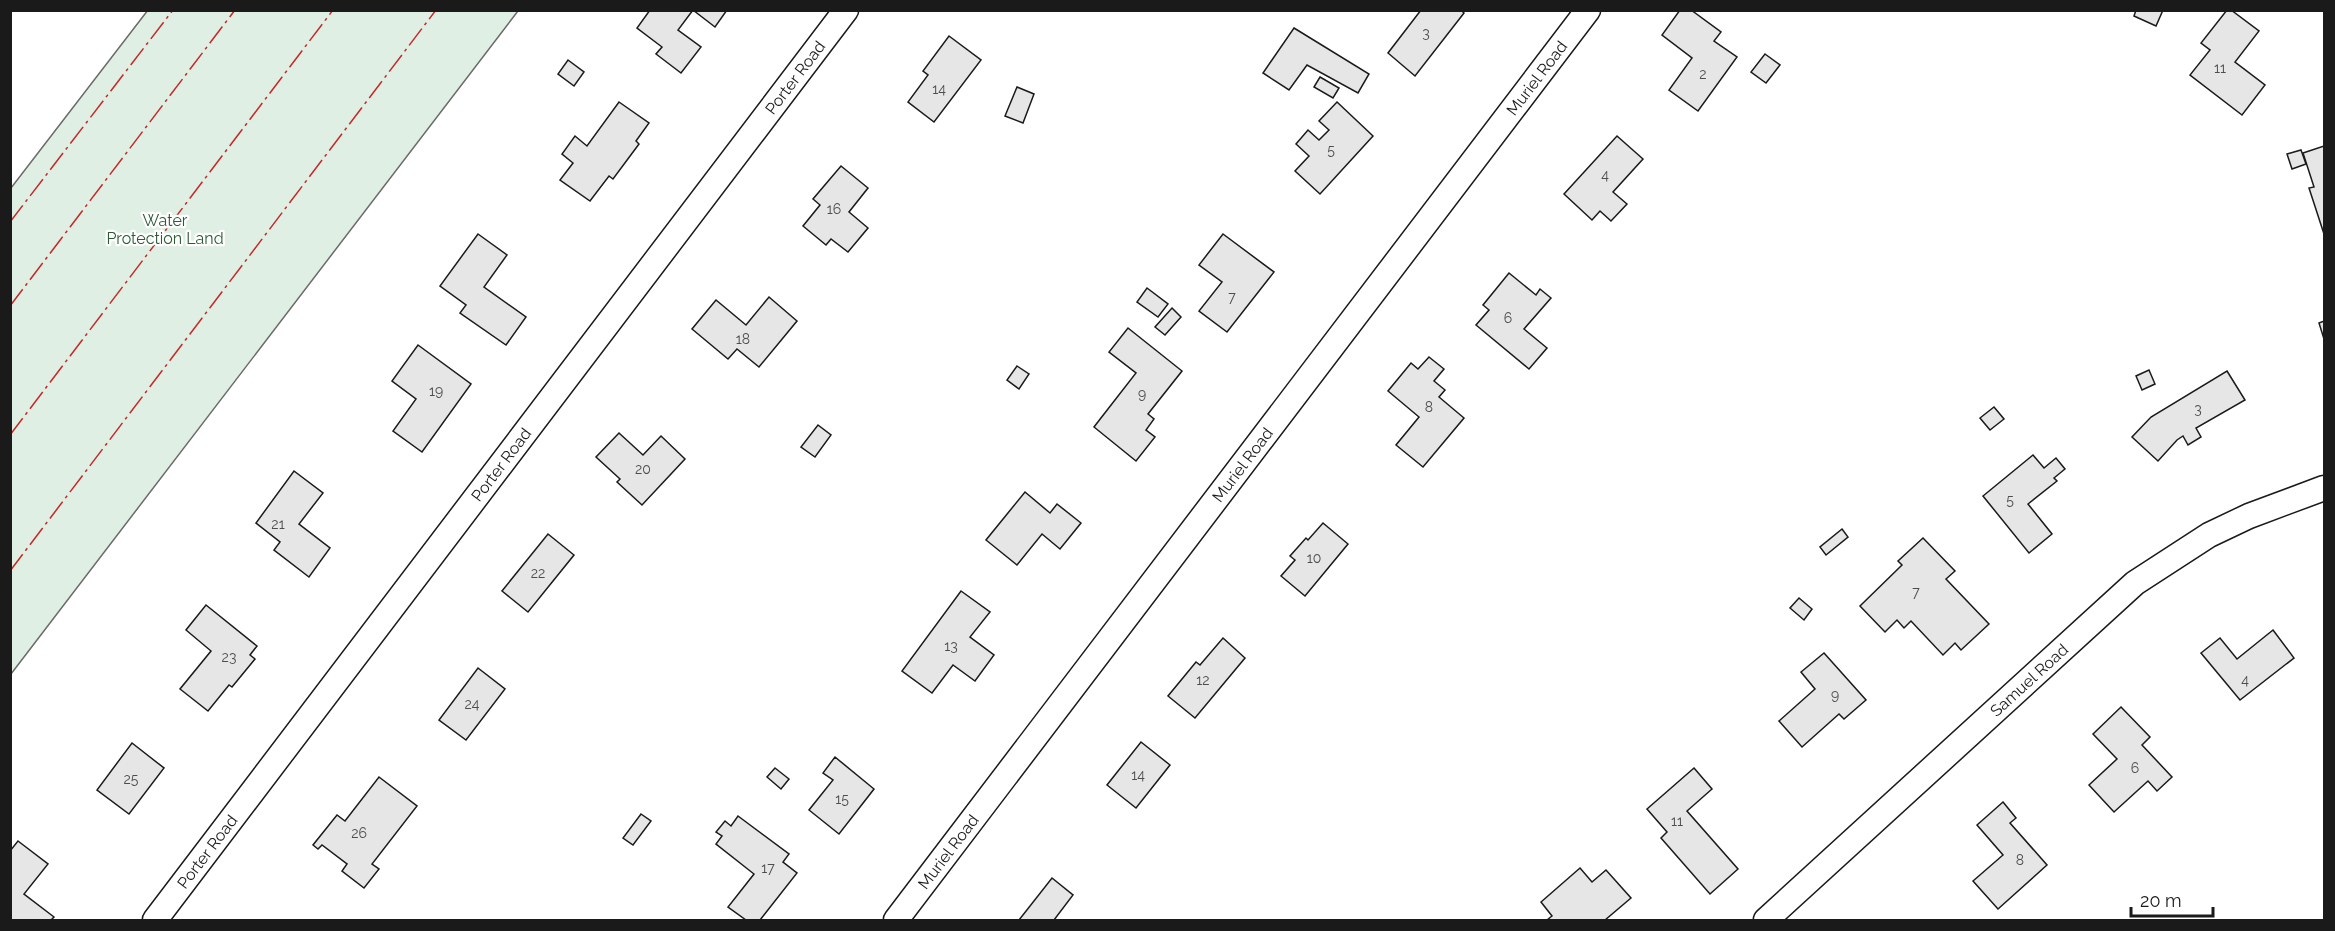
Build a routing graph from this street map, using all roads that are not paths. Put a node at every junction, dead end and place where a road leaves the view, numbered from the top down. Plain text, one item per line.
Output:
1 (846, 10) edge
2 (1588, 10) edge
3 (2325, 488) edge
4 (155, 921) edge
5 (896, 921) edge
6 (1766, 921) edge

1 - 4 street, Porter Road
2 - 5 street, Muriel Road
3 - 6 street, Samuel Road

